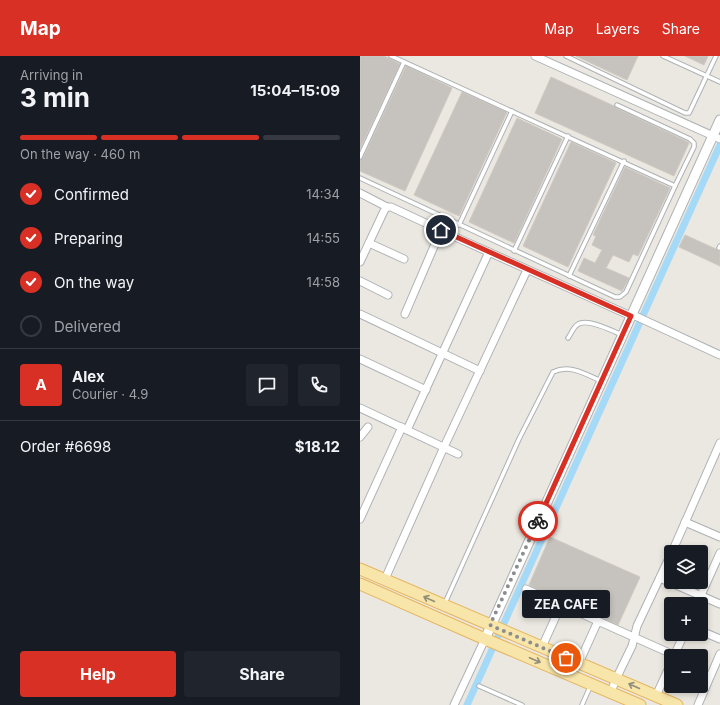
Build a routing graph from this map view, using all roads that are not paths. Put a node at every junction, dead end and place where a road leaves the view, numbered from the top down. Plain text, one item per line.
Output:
1 (391, 56) edge
2 (535, 56) edge
3 (566, 56) edge
4 (663, 56) edge
5 (716, 56) edge
6 (404, 62) junction
7 (706, 76) junction
8 (720, 82) edge
9 (617, 105) dead end
10 (512, 111) junction
11 (720, 120) edge
12 (568, 136) junction
13 (717, 138) edge
14 (360, 157) edge
15 (624, 162) junction
16 (360, 178) edge
17 (675, 186) junction
18 (360, 194) edge
19 (387, 207) junction
20 (459, 225) junction
21 (441, 230) junction
22 (369, 243) junction
23 (514, 250) junction
24 (489, 252) junction
25 (404, 259) dead end
26 (360, 262) edge
27 (527, 270) junction
28 (569, 276) junction
29 (360, 281) edge
30 (388, 295) dead end
31 (360, 314) edge
32 (405, 314) dead end
33 (635, 317) junction
34 (622, 335) junction
35 (568, 338) dead end
36 (443, 353) junction
37 (720, 356) edge
38 (360, 359) edge
39 (480, 371) junction
40 (601, 381) junction
41 (426, 390) junction
42 (360, 408) edge
43 (368, 427) dead end
44 (404, 429) junction
45 (360, 437) edge
46 (720, 443) edge
47 (444, 447) junction
48 (458, 454) dead end
49 (360, 519) edge
50 (685, 522) junction
51 (720, 537) edge
52 (675, 545) edge
53 (720, 553) edge
54 (360, 568) edge
55 (664, 569) edge
56 (660, 578) junction
57 (385, 579) junction
58 (360, 585) edge
59 (526, 589) dead end
60 (701, 596) junction
61 (720, 604) edge
62 (444, 605) junction
63 (561, 605) junction
64 (598, 621) junction
65 (497, 628) junction
66 (708, 634) edge
67 (634, 637) junction
68 (720, 639) edge
69 (492, 642) junction
70 (542, 647) junction
71 (664, 650) edge
72 (720, 654) edge
73 (579, 663) junction
74 (713, 670) junction
75 (720, 673) edge
76 (664, 678) edge
77 (616, 679) junction
78 (591, 684) junction
79 (479, 686) dead end
80 (611, 692) junction
81 (656, 696) junction
82 (454, 705) edge
83 (522, 705) edge
84 (582, 705) edge
85 (640, 705) edge
86 (676, 705) edge
87 (698, 705) edge

1 - 6 lane
2 - 13 street
3 - 7 lane
4 - 7 lane
5 - 7 lane
6 - 10 lane
6 - 14 lane
7 - 8 lane
9 - 17 lane
10 - 12 lane
10 - 20 lane
11 - 13 street
12 - 15 lane
12 - 23 lane
13 - 33 street
15 - 17 lane
15 - 28 lane
16 - 20 lane
17 - 28 lane
18 - 19 street
19 - 21 street
19 - 22 street
20 - 23 lane
21 - 24 street
21 - 32 street
22 - 25 street
22 - 26 street
23 - 28 lane
24 - 27 street
24 - 36 street
27 - 33 street
27 - 39 street
29 - 30 street
31 - 36 street
33 - 34 street
33 - 37 street
34 - 35 lane
34 - 40 street
36 - 39 street
36 - 41 street
38 - 41 street
39 - 47 street
40 - 62 lane
40 - 65 street
41 - 44 street
42 - 44 street
43 - 45 street
44 - 47 street
44 - 49 street
46 - 50 street
47 - 48 street
47 - 57 street
50 - 51 street
50 - 52 street
53 - 60 street
54 - 57 main road
55 - 56 street
56 - 60 street
56 - 67 street
62 -> 57 main road
58 - 69 main road
59 - 63 street
60 - 61 street
62 - 65 main road
63 - 64 street
63 - 70 street
64 - 67 street
64 - 73 street
65 - 69 street
65 - 70 main road
66 - 68 street
67 - 71 street
67 - 77 street
69 -> 78 main road
69 - 82 street
70 - 73 main road
72 - 74 street
73 - 77 main road
74 - 75 street
74 - 87 street
76 - 81 street
77 - 80 street
81 -> 77 main road
78 - 80 main road
78 - 84 lane
79 - 83 lane
80 - 85 main road
81 - 86 main road

